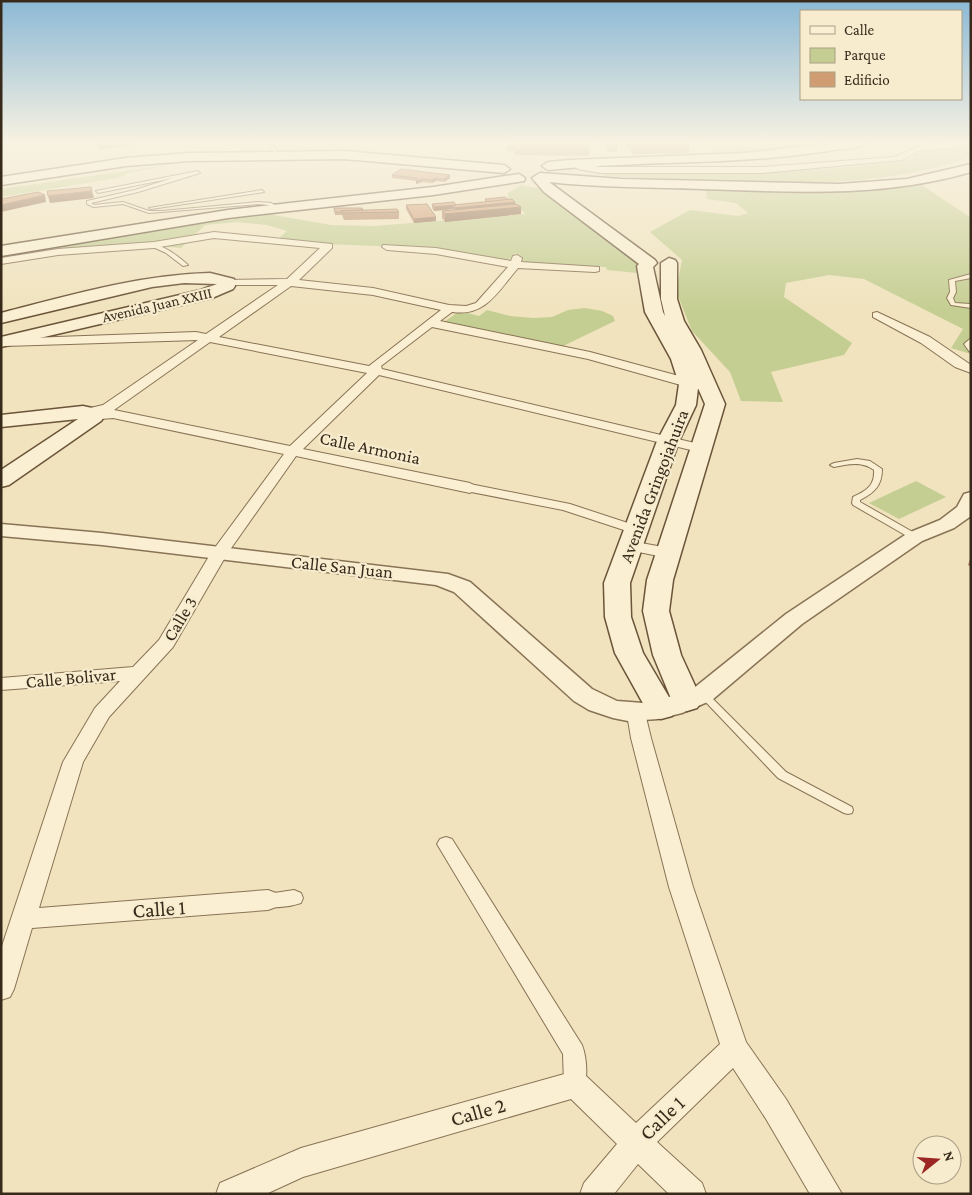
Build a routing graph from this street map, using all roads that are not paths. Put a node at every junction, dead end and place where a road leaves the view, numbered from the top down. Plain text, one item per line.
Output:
1 (111, 198) edge
2 (222, 198) edge
3 (371, 198) edge
4 (560, 198) edge
5 (278, 208) junction
6 (144, 211) junction
7 (153, 245) junction
8 (386, 247) dead end
9 (1, 251) edge
10 (1, 261) edge
11 (516, 262) junction
12 (184, 265) dead end
13 (595, 269) dead end
14 (971, 276) edge
15 (291, 281) junction
16 (228, 282) junction
17 (971, 306) edge
18 (450, 308) junction
19 (876, 315) dead end
20 (1, 318) edge
21 (430, 323) junction
22 (208, 338) junction
23 (971, 340) edge
24 (2, 342) edge
25 (971, 350) edge
26 (971, 369) edge
27 (376, 371) junction
28 (699, 386) junction
29 (92, 415) junction
30 (1, 421) edge
31 (668, 441) junction
32 (699, 448) junction
33 (293, 451) junction
34 (834, 465) dead end
35 (1, 480) edge
36 (470, 488) joint
37 (971, 498) edge
38 (1, 530) edge
39 (915, 537) junction
40 (633, 538) junction
41 (219, 553) junction
42 (668, 553) junction
43 (140, 673) junction
44 (1, 684) edge
45 (695, 698) junction
46 (649, 712) junction
47 (848, 810) dead end
48 (446, 844) dead end
49 (294, 898) dead end
50 (268, 900) joint
51 (24, 919) junction
52 (1, 989) edge
53 (735, 1048) junction
54 (575, 1084) junction
55 (637, 1142) junction
56 (231, 1194) edge
57 (595, 1194) edge
58 (691, 1194) edge
59 (827, 1194) edge

1 - 6 lane
2 - 6 lane
3 - 5 main road
4 - 28 main road, Avenida Gringojahuira
5 - 6 lane
5 - 9 main road
7 - 10 street
7 - 12 lane
7 - 15 street
8 - 11 street
11 - 13 street
11 - 18 street
14 - 17 lane
15 - 16 street
15 - 18 street
15 - 22 street
16 - 20 main road, Avenida Juan XXIII
16 - 24 main road, Avenida Juan XXIII
18 - 21 street, Calle 3
19 - 26 street
21 - 27 street, Calle 3
21 - 28 street
22 - 24 street
22 - 27 street
22 - 29 street
23 - 25 lane
27 - 31 street
27 - 33 street, Calle 3
28 - 31 main road, Avenida Gringojahuira
28 - 32 main road, Avenida Gringojahuira
29 - 30 main road
29 - 33 street, Calle Armonia
29 - 35 main road
31 - 32 street
31 - 40 main road, Avenida Gringojahuira
32 - 42 main road, Avenida Gringojahuira
33 - 36 street, Calle Armonia
33 - 41 street, Calle 3
34 - 39 lane
36 - 40 street, Calle Armonia
37 - 39 street
38 - 41 street, Calle San Juan
39 - 45 street
40 - 42 street
40 - 46 main road, Avenida Gringojahuira
41 - 43 street, Calle 3
41 - 46 street, Calle San Juan
42 - 45 main road, Avenida Gringojahuira
43 - 44 street, Calle Bolivar
43 - 51 street, Calle 3
45 - 46 street
45 - 47 lane
46 - 53 street
48 - 54 street
49 - 50 street, Calle 1
50 - 51 street, Calle 1
51 - 52 street, Calle 3
53 - 55 street, Calle 1
53 - 59 street
54 - 55 street
54 - 56 street, Calle 2
55 - 57 street, Calle 1
55 - 58 street

